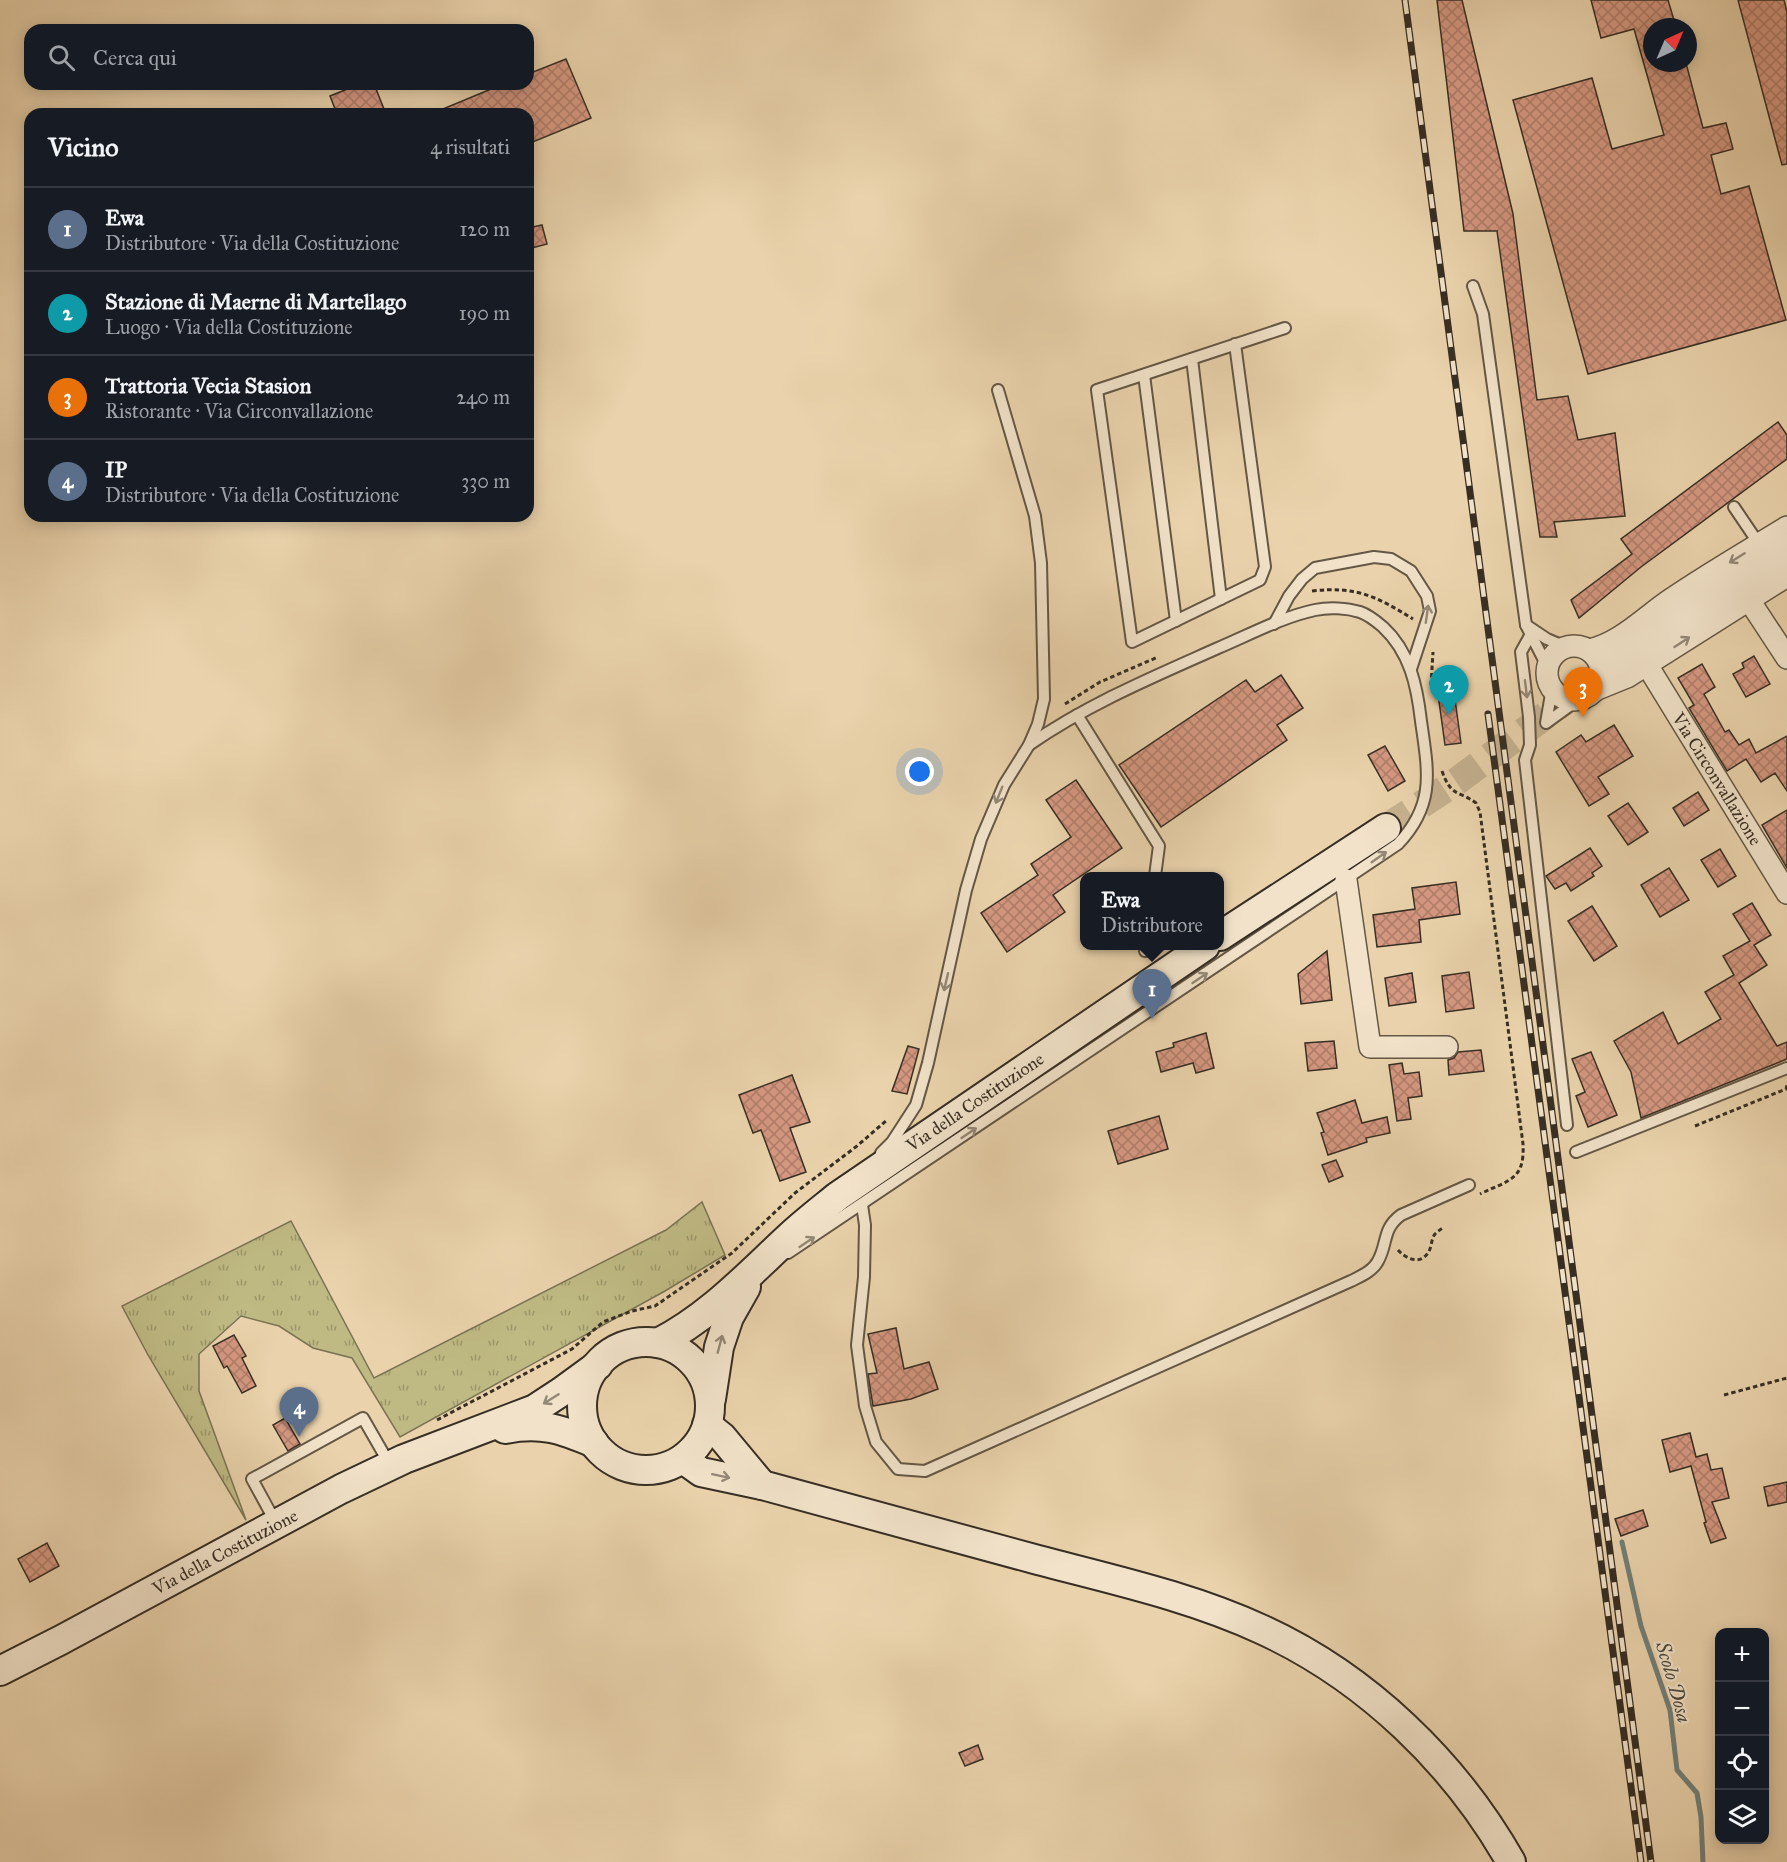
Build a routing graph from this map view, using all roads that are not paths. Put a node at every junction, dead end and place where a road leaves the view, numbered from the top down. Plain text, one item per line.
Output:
1 (1473, 286) dead end
2 (1285, 328) dead end
3 (1236, 344) junction
4 (1192, 359) junction
5 (1144, 375) junction
6 (998, 390) dead end
7 (1734, 507) dead end
8 (1787, 527) edge
9 (1759, 544) junction
10 (1787, 550) edge
11 (1787, 576) edge
12 (1221, 599) junction
13 (1749, 600) junction
14 (1176, 621) junction
15 (1274, 624) junction
16 (1528, 630) junction
17 (1566, 647) junction
18 (1589, 650) junction
19 (1787, 658) edge
20 (1615, 664) tunnel mouth
21 (1647, 665) junction
22 (1411, 669) junction
23 (1550, 678) junction
24 (1587, 695) junction
25 (1077, 714) junction
26 (1546, 723) junction
27 (1029, 744) junction
28 (1530, 745) junction
29 (1386, 828) tunnel mouth
30 (1156, 872) edge
31 (1346, 880) junction
32 (1787, 893) edge
33 (1224, 933) edge
34 (1198, 950) edge
35 (1447, 1047) dead end
36 (1787, 1068) edge
37 (1567, 1125) dead end
38 (1576, 1152) dead end
39 (1468, 1185) dead end
40 (850, 1200) junction
41 (755, 1269) junction
42 (658, 1343) junction
43 (598, 1365) junction
44 (709, 1413) junction
45 (453, 1439) junction
46 (594, 1443) junction
47 (683, 1459) junction
48 (390, 1466) junction
49 (762, 1485) junction
50 (276, 1524) junction
51 (0, 1671) edge
52 (1511, 1862) edge

1 - 16 lane
2 - 3 lane
3 - 4 lane
3 - 12 lane
4 - 5 lane
4 - 12 lane
5 - 14 lane
5 - 14 lane
6 - 27 lane
7 - 9 lane
8 - 9 street
9 -> 18 street
10 - 20 main road
11 - 13 street
12 - 14 lane
13 - 19 street
21 -> 13 street
15 - 22 lane
22 -> 15 lane
15 - 25 lane
16 - 17 lane
16 - 23 lane
16 -> 28 lane
17 - 18 street
17 - 23 street
18 - 24 street
21 - 24 street
21 - 32 street, Via Circonvallazione
31 -> 22 lane
23 - 24 street
23 - 26 lane
24 - 26 lane
25 - 27 lane
25 - 30 lane
26 - 28 lane
27 -> 40 lane
28 - 37 lane
29 - 33 main road
31 - 35 street
40 -> 31 lane
34 - 40 main road, Via della Costituzione
36 - 38 lane
39 - 40 lane
40 - 41 main road, Via della Costituzione
41 - 42 main road, Via della Costituzione
44 -> 41 main road, Via della Costituzione
42 - 43 main road
42 - 44 main road
43 -> 45 main road, Via della Costituzione
43 - 46 main road
44 - 47 main road
44 - 49 main road
45 - 46 main road, Via della Costituzione
45 - 48 main road, Via della Costituzione
46 - 47 main road
47 -> 49 main road
48 - 50 main road, Via della Costituzione
48 - 50 lane
49 - 52 main road
50 - 51 main road, Via della Costituzione

